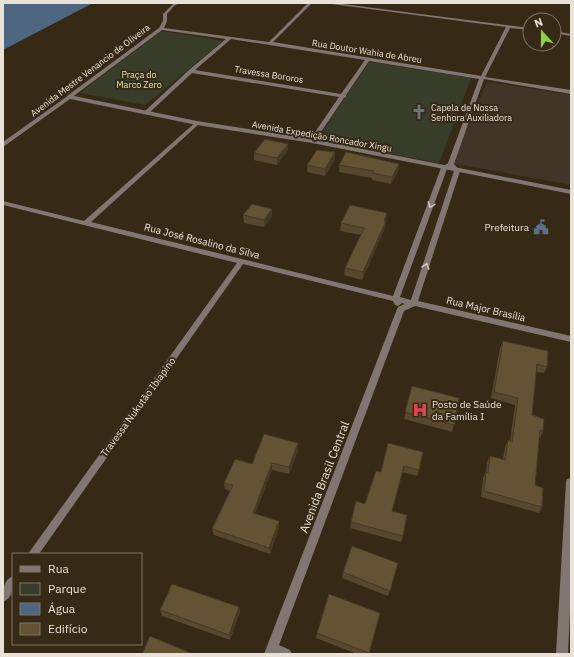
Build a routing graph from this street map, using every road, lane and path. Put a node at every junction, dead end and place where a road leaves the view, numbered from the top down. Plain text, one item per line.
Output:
1 (177, 3) edge
2 (310, 3) edge
3 (326, 3) edge
4 (508, 27) junction
5 (522, 28) edge
6 (161, 29) junction
7 (230, 38) junction
8 (270, 43) junction
9 (367, 60) junction
10 (191, 71) junction
11 (482, 78) junction
12 (571, 92) edge
13 (344, 96) junction
14 (69, 97) junction
15 (147, 112) junction
16 (197, 123) junction
17 (312, 141) junction
18 (3, 145) edge
19 (451, 164) junction
20 (444, 168) junction
21 (457, 170) junction
22 (571, 192) edge
23 (3, 203) edge
24 (87, 222) junction
25 (242, 261) junction
26 (396, 299) junction
27 (414, 303) junction
28 (401, 309) junction
29 (571, 338) edge
30 (571, 482) edge
31 (34, 553) edge
32 (12, 583) edge
33 (3, 596) edge
34 (271, 651) edge
35 (286, 654) edge
36 (562, 654) edge

1 - 6 street, Avenida Mestre Venancio de Oliveira
2 - 8 street
3 - 4 street
4 - 5 street
4 - 11 street
6 - 7 street, Rua Doutor Wahia de Abreu
6 - 14 street, Avenida Mestre Venancio de Oliveira
7 - 8 street, Rua Doutor Wahia de Abreu
7 - 10 street
8 - 9 street, Rua Doutor Wahia de Abreu
9 - 11 street, Rua Doutor Wahia de Abreu
9 - 13 street
10 - 13 street, Travessa Bororos
10 - 15 street
11 - 12 street, Rua Doutor Wahia de Abreu
11 - 19 street
13 - 17 street
14 - 15 street, Avenida Expedição Roncador Xingu
14 - 18 street, Avenida Mestre Venancio de Oliveira
15 - 16 street, Avenida Expedição Roncador Xingu
16 - 17 street, Avenida Expedição Roncador Xingu
16 - 24 street
17 - 20 street, Avenida Expedição Roncador Xingu
19 - 20 street
19 - 21 street
20 - 21 street, Avenida Expedição Roncador Xingu
20 -> 26 street
21 - 22 street, Avenida Expedição Roncador Xingu
27 -> 21 street
23 - 24 street, Rua José Rosalino da Silva
24 - 25 street, Rua José Rosalino da Silva
25 - 26 street, Rua José Rosalino da Silva
25 - 31 street, Travessa Nukutão Ibiapino
26 - 27 street, Rua Major Brasília
26 - 28 street
27 - 28 street
27 - 29 street, Rua Major Brasília
28 - 34 street, Avenida Brasil Central
30 - 36 street
32 - 33 street
34 - 35 street

